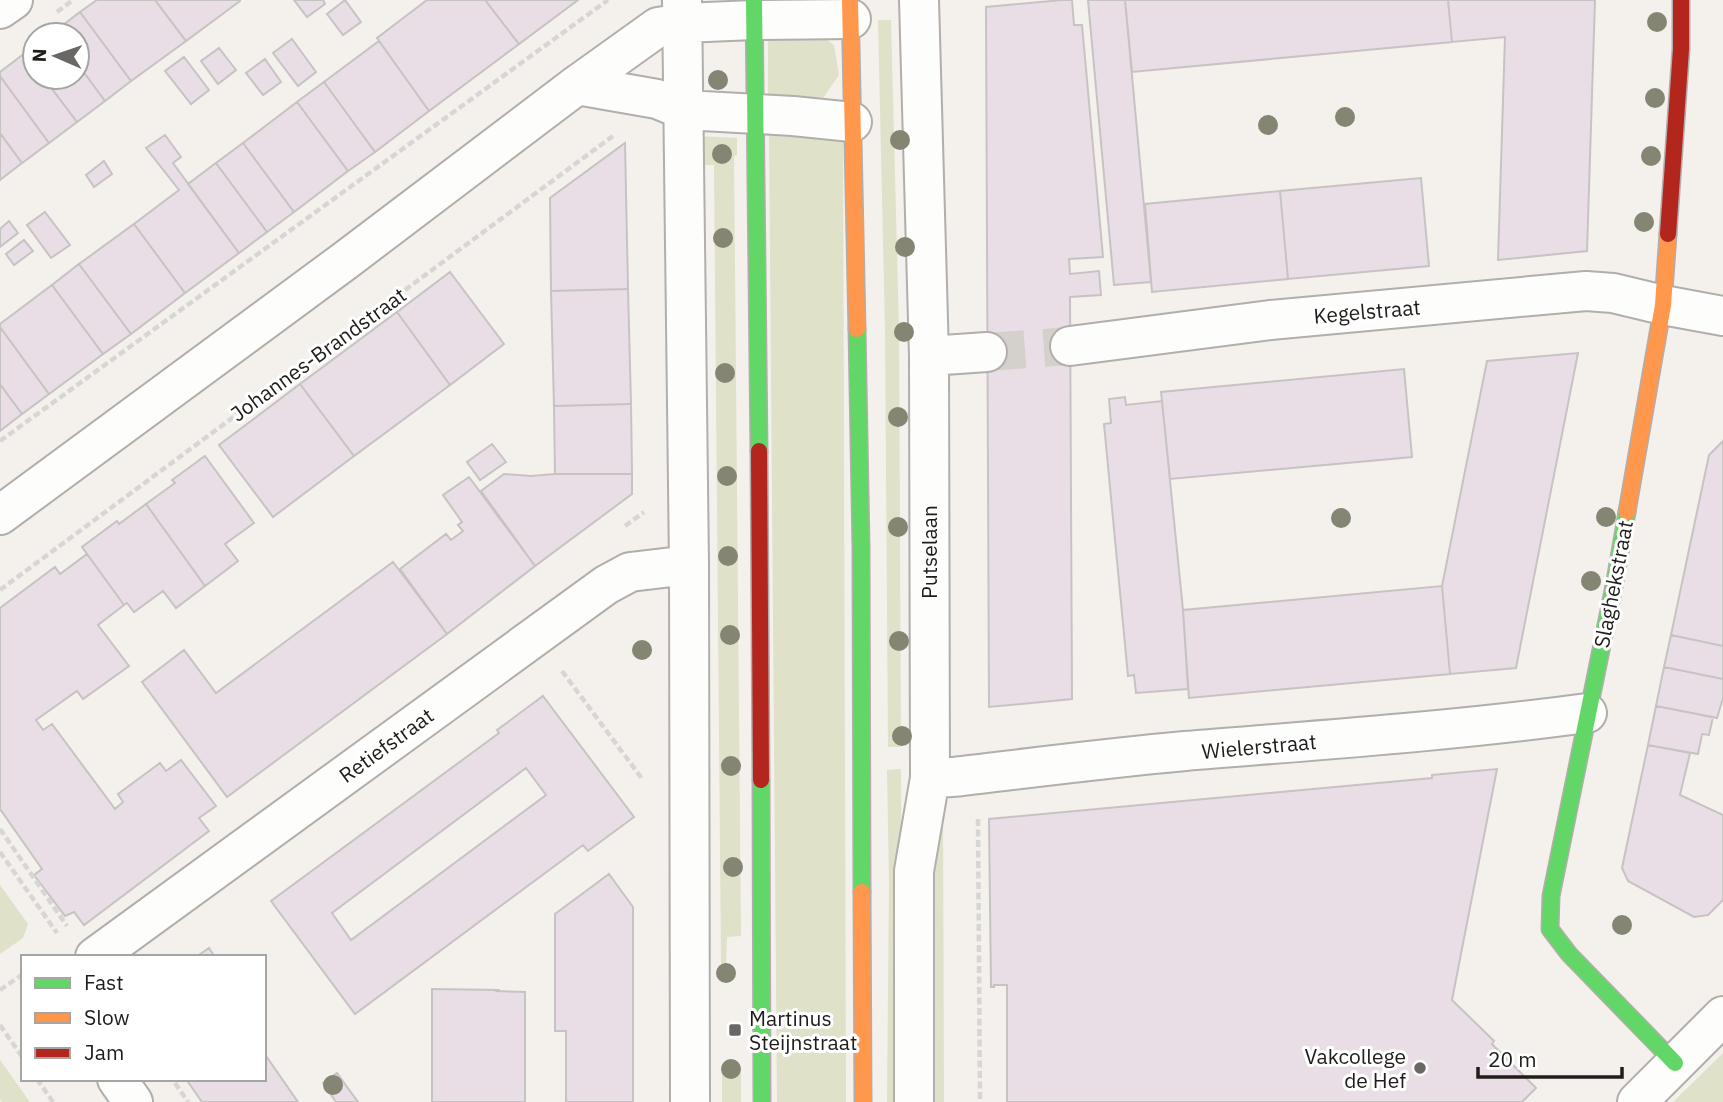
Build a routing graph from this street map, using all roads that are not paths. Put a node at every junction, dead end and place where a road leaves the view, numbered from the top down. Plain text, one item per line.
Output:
1 (12, 0) edge
2 (919, 0) edge
3 (1681, 0) edge
4 (0, 9) edge
5 (851, 9) edge
6 (754, 10) edge
7 (683, 11) edge
8 (577, 85) junction
9 (684, 110) junction
10 (754, 113) junction
11 (852, 122) junction
12 (1663, 305) junction
13 (1723, 316) edge
14 (1070, 346) tunnel mouth
15 (987, 352) tunnel mouth
16 (929, 356) junction
17 (0, 515) edge
18 (689, 565) junction
19 (1587, 713) junction
20 (930, 778) junction
21 (85, 946) edge
22 (1723, 1016) edge
23 (1675, 1063) junction
24 (118, 1081) edge
25 (134, 1102) edge
26 (690, 1102) edge
27 (762, 1102) edge
28 (863, 1102) edge
29 (914, 1102) edge
30 (1637, 1102) edge

1 - 4 street
2 - 16 street, Putselaan
3 - 12 main road, Slaghekstraat
5 - 6 street
5 - 11 main road
6 - 7 street
6 - 10 main road
7 - 8 street
7 - 9 street
8 - 9 street
8 - 17 street
9 - 10 street
9 - 18 street
10 - 11 street
10 - 27 main road
11 - 28 main road
12 - 13 street, Kegelstraat
12 - 14 street, Kegelstraat
12 - 19 main road, Slaghekstraat
15 - 16 street
16 - 20 street, Putselaan
18 - 21 street, Retiefstraat
18 - 26 street
19 - 20 street, Wielerstraat
19 - 23 main road, Slaghekstraat
20 - 29 street, Putselaan
22 - 23 street
23 - 30 street
24 - 25 street

